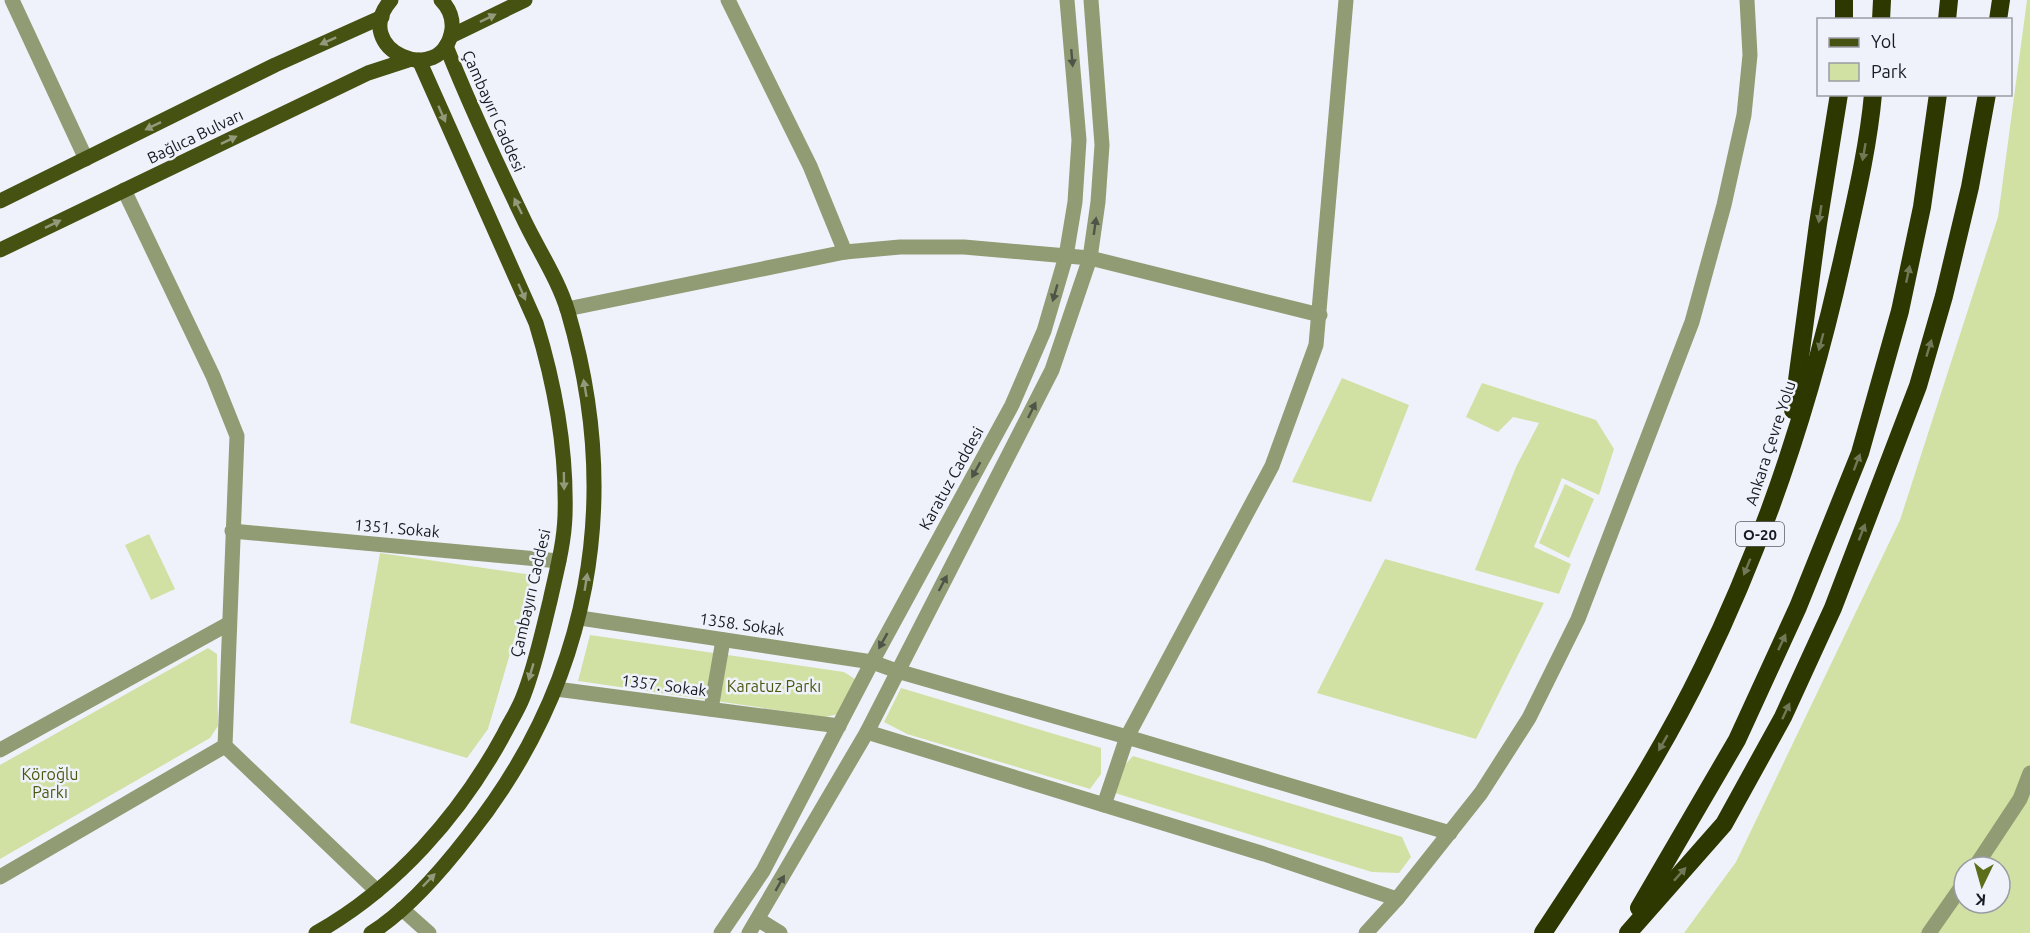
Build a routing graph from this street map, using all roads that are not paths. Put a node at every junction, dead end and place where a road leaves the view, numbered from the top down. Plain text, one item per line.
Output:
1 (12, 0) edge
2 (441, 0) edge
3 (525, 0) edge
4 (728, 0) edge
5 (1067, 0) edge
6 (1091, 0) edge
7 (1346, 0) edge
8 (1747, 0) edge
9 (1844, 0) edge
10 (1882, 0) edge
11 (1949, 0) edge
12 (1992, 0) edge
13 (2001, 0) edge
14 (385, 6) edge
15 (1844, 18) edge
16 (1881, 18) edge
17 (1947, 18) edge
18 (1991, 18) edge
19 (1998, 18) edge
20 (448, 41) junction
21 (414, 60) junction
22 (1839, 96) edge
23 (1873, 96) edge
24 (1938, 96) edge
25 (1987, 96) edge
26 (86, 159) junction
27 (124, 190) junction
28 (0, 201) edge
29 (0, 250) edge
30 (845, 252) junction
31 (1066, 256) junction
32 (1090, 258) junction
33 (567, 309) junction
34 (1320, 315) junction
35 (1786, 464) junction
36 (232, 531) junction
37 (559, 561) junction
38 (580, 618) junction
39 (228, 624) junction
40 (723, 640) junction
41 (872, 662) junction
42 (897, 671) junction
43 (556, 689) junction
44 (711, 709) junction
45 (839, 726) junction
46 (867, 732) junction
47 (1127, 737) junction
48 (225, 746) junction
49 (0, 750) edge
50 (2030, 773) edge
51 (1104, 805) junction
52 (1450, 833) junction
53 (1983, 855) edge
54 (0, 877) edge
55 (377, 891) junction
56 (1397, 899) junction
57 (1952, 900) edge
58 (402, 909) junction
59 (759, 920) junction
60 (316, 933) edge
61 (370, 933) edge
62 (429, 933) edge
63 (721, 933) edge
64 (749, 933) edge
65 (780, 933) edge
66 (1366, 933) edge
67 (1543, 933) edge
68 (1626, 933) edge
69 (1929, 933) edge

1 - 26 street
2 - 20 main road, Çambayırı Caddesi
20 -> 3 main road
4 - 30 street
5 -> 31 street, Karatuz Caddesi
32 -> 6 street
7 - 34 street
8 - 52 street
9 - 15 highway
10 - 16 highway
11 - 17 highway
12 - 18 highway
13 - 19 highway
14 - 21 main road
14 -> 26 main road, Bağlıca Bulvarı
20 - 21 main road, Bağlıca Bulvarı
33 -> 20 main road, Çambayırı Caddesi
27 -> 21 main road, Bağlıca Bulvarı
21 -> 37 main road, Çambayırı Caddesi
22 -> 35 highway
23 -> 35 highway, Ankara Çevre Yolu / O-20
68 -> 24 highway
68 -> 25 highway
26 - 28 main road, Bağlıca Bulvarı
29 -> 27 main road, Bağlıca Bulvarı
27 - 36 street
30 - 31 street
30 - 33 street
31 - 32 street
31 -> 41 street, Karatuz Caddesi
32 - 34 street
42 -> 32 street
38 -> 33 main road, Çambayırı Caddesi
34 - 47 street
35 -> 67 highway, Ankara Çevre Yolu / O-20
36 - 37 street, 1351. Sokak
36 - 39 street
37 -> 55 main road, Çambayırı Caddesi
38 - 40 street, 1358. Sokak
38 - 43 main road, Çambayırı Caddesi
39 - 48 street
39 - 49 street
40 - 41 street, 1358. Sokak
40 - 44 street
41 - 42 street, 1358. Sokak
41 - 45 street, Karatuz Caddesi
42 - 46 street
42 - 47 street, 1358. Sokak
43 - 44 street, 1357. Sokak
58 -> 43 main road, Çambayırı Caddesi
44 - 45 street, 1357. Sokak
45 - 63 street, Karatuz Caddesi
46 - 51 street
59 -> 46 street
47 - 51 street
47 - 52 street, 1358. Sokak
48 - 54 street
48 - 55 street
50 - 53 street
51 - 56 street
52 - 56 street
55 - 60 main road, Çambayırı Caddesi
56 - 66 street
57 - 69 street
58 - 61 main road, Çambayırı Caddesi
58 - 62 street
59 - 64 street
59 - 65 street

